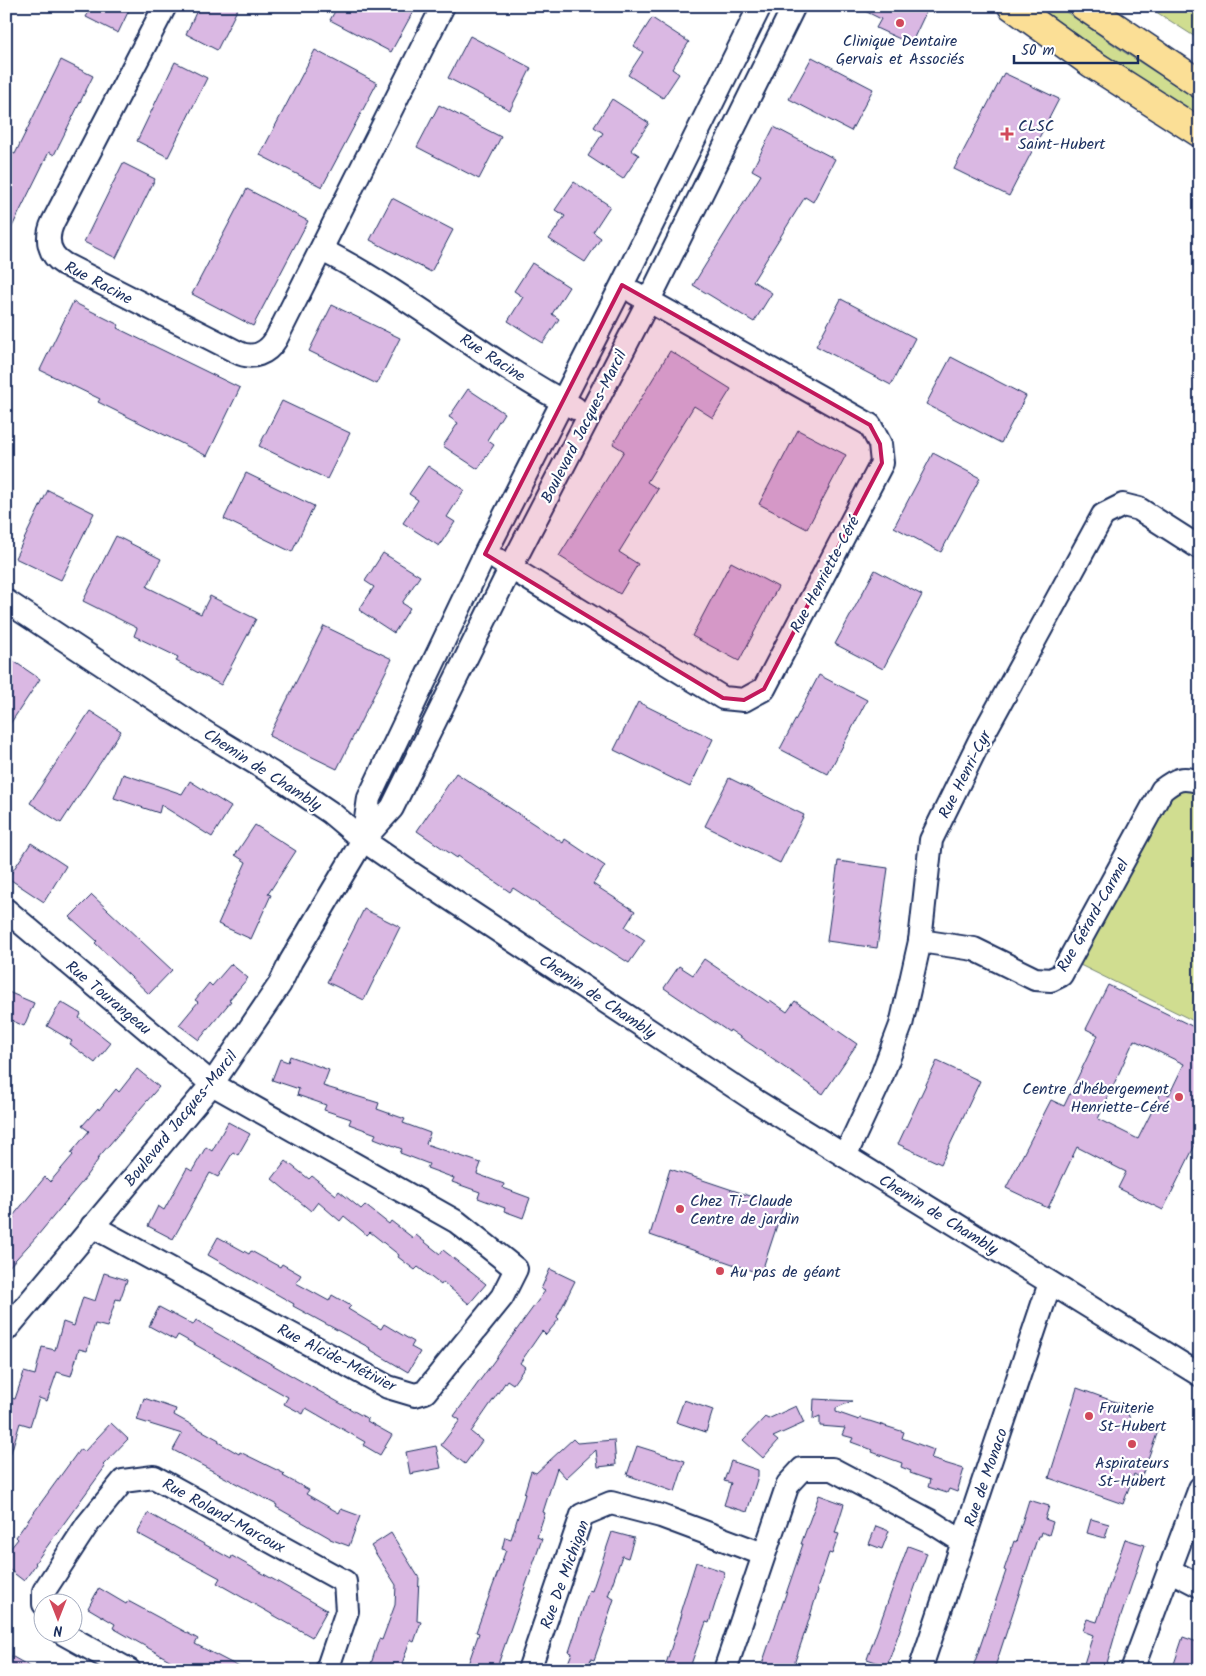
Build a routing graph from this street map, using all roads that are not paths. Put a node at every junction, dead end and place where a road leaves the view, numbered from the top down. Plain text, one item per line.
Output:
1 (165, 6) edge
2 (443, 6) edge
3 (760, 6) edge
4 (794, 6) edge
5 (1012, 6) edge
6 (1084, 6) edge
7 (1200, 84) edge
8 (1200, 133) edge
9 (322, 250) junction
10 (622, 285) junction
11 (648, 302) junction
12 (563, 402) junction
13 (589, 415) junction
14 (1200, 548) edge
15 (485, 554) junction
16 (512, 567) junction
17 (6, 601) edge
18 (1200, 782) edge
19 (363, 840) junction
20 (6, 910) edge
21 (920, 941) junction
22 (212, 1084) junction
23 (845, 1156) junction
24 (92, 1226) junction
25 (1050, 1283) junction
26 (6, 1330) edge
27 (1200, 1374) edge
28 (1200, 1488) edge
29 (963, 1542) junction
30 (763, 1554) junction
31 (1169, 1570) junction
32 (1200, 1586) edge
33 (44, 1594) edge
34 (82, 1644) edge
35 (129, 1670) edge
36 (327, 1670) edge
37 (529, 1670) edge
38 (725, 1670) edge
39 (920, 1670) edge
40 (1132, 1670) edge

1 - 9 street, Rue Racine
2 - 9 street, Rue Racine
3 - 10 street, Boulevard Jacques-Marcil
4 - 11 street, Boulevard Jacques-Marcil
5 - 8 main road
6 - 7 main road
9 - 12 street, Rue Racine
10 - 11 street, Rue Henriette-Céré
10 - 12 street, Boulevard Jacques-Marcil
11 - 13 street, Boulevard Jacques-Marcil
11 - 16 street, Rue Henriette-Céré
12 - 13 street, Rue Racine
12 - 15 street, Boulevard Jacques-Marcil
13 - 16 street, Boulevard Jacques-Marcil
14 - 21 street, Rue Henri-Cyr
15 - 16 street, Rue Henriette-Céré
15 - 19 street, Boulevard Jacques-Marcil
16 - 19 street, Boulevard Jacques-Marcil
17 - 19 street, Chemin de Chambly
18 - 21 street, Rue Gérard-Carmel
19 - 22 street, Boulevard Jacques-Marcil
19 - 23 street, Chemin de Chambly
20 - 22 street, Rue Tourangeau
21 - 23 street, Rue Henri-Cyr
22 - 24 street, Boulevard Jacques-Marcil
22 - 24 street, Rue Alcide-Métivier
23 - 25 street, Chemin de Chambly
24 - 26 street, Boulevard Jacques-Marcil
25 - 27 street, Chemin de Chambly
25 - 29 street, Rue de Monaco
28 - 31 street
29 - 30 street
29 - 39 street, Rue de Monaco
30 - 37 street, Rue De Michigan
30 - 38 street
31 - 32 street
31 - 40 street
33 - 36 street, Rue Roland-Marcoux
34 - 35 street

